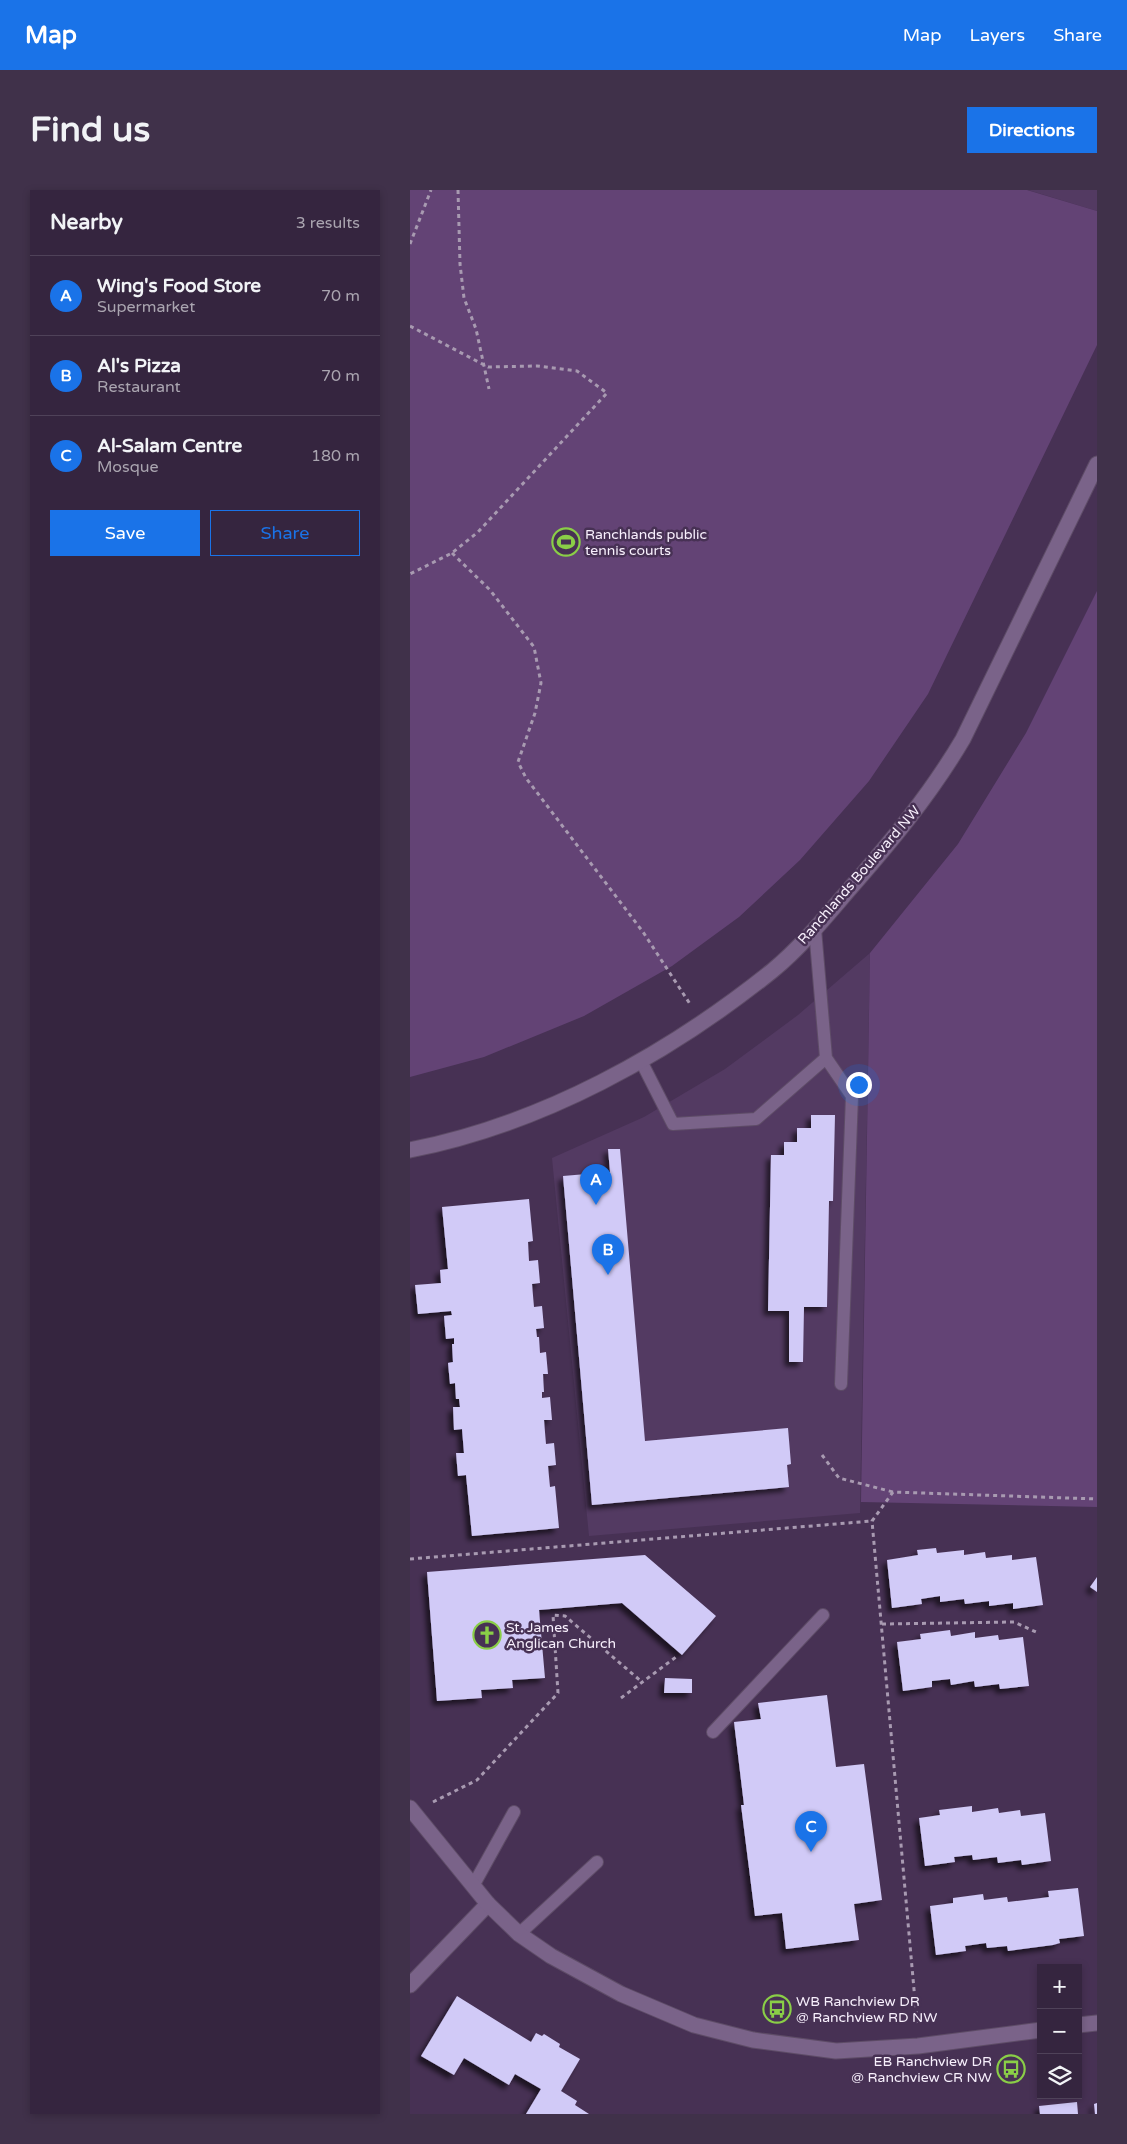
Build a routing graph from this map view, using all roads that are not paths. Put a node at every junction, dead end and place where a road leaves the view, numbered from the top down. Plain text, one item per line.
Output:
1 (1097, 464) edge
2 (815, 929) junction
3 (826, 1058) junction
4 (641, 1061) junction
5 (410, 1150) edge
6 (841, 1384) dead end
7 (823, 1615) dead end
8 (713, 1732) dead end
9 (411, 1810) edge
10 (514, 1812) dead end
11 (597, 1862) dead end
12 (473, 1886) junction
13 (488, 1904) junction
14 (519, 1934) junction
15 (410, 1985) edge
16 (1097, 2023) edge
17 (1082, 2025) edge
18 (1037, 2031) edge

1 - 2 street, Ranchlands Boulevard NW
2 - 3 lane
2 - 4 street, Ranchlands Boulevard NW
3 - 4 lane
3 - 6 lane
4 - 5 street, Ranchlands Boulevard NW
7 - 8 lane
9 - 12 street
10 - 12 lane
11 - 14 lane
12 - 13 street
13 - 14 street
13 - 15 street
14 - 18 street
16 - 17 street

